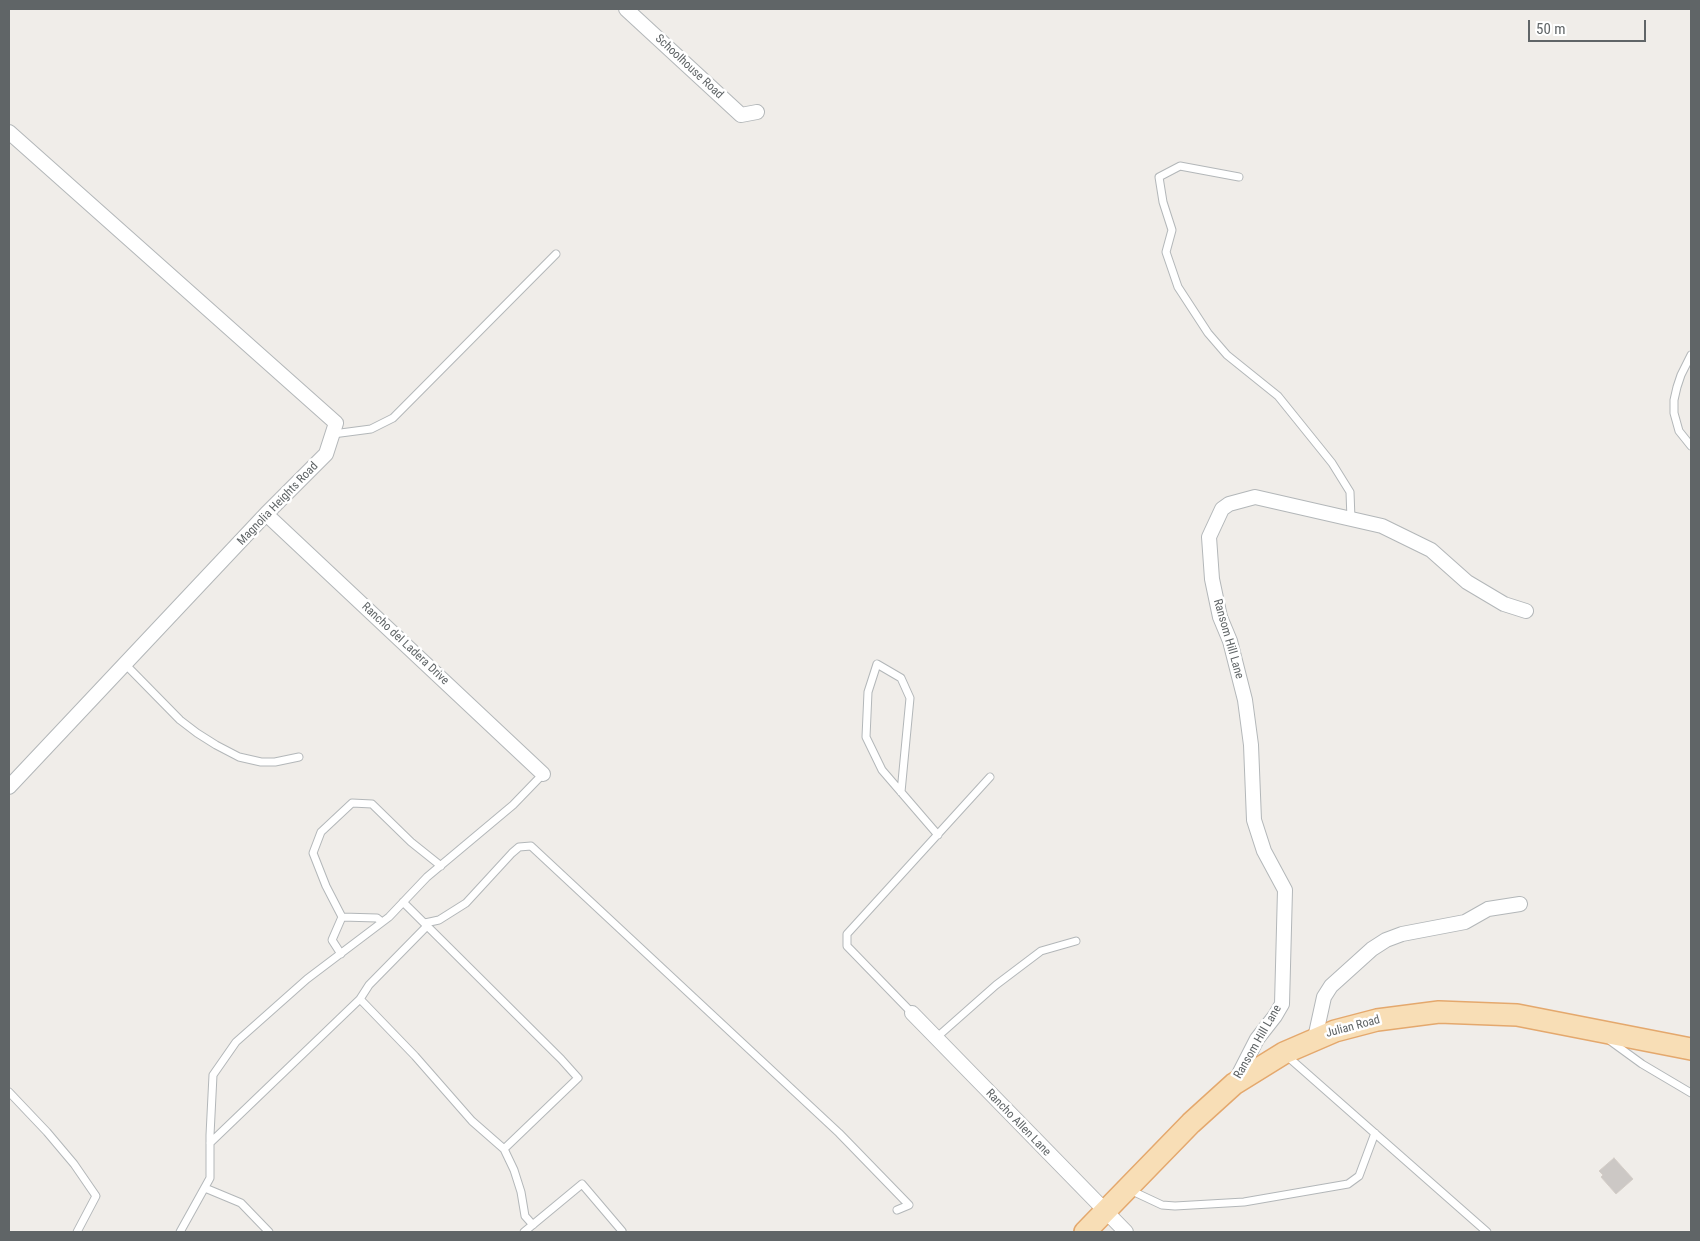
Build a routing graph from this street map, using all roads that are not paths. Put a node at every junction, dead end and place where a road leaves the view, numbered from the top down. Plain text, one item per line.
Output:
1 (626, 9) edge
2 (757, 112) dead end
3 (9, 132) edge
4 (1240, 177) dead end
5 (556, 254) dead end
6 (1691, 355) edge
7 (332, 434) junction
8 (1691, 446) edge
9 (266, 514) junction
10 (1351, 519) junction
11 (1526, 611) dead end
12 (125, 664) junction
13 (299, 757) dead end
14 (543, 774) joint
15 (990, 777) dead end
16 (9, 787) edge
17 (901, 792) junction
18 (938, 835) junction
19 (441, 866) junction
20 (403, 902) junction
21 (1520, 904) dead end
22 (342, 917) junction
23 (382, 922) junction
24 (426, 925) junction
25 (1076, 941) dead end
26 (341, 954) junction
27 (360, 999) junction
28 (912, 1013) joint
29 (1597, 1031) junction
30 (936, 1038) junction
31 (1315, 1038) junction
32 (1691, 1049) edge
33 (1284, 1053) junction
34 (1234, 1084) junction
35 (9, 1092) edge
36 (1691, 1093) edge
37 (1375, 1134) junction
38 (210, 1144) junction
39 (504, 1149) junction
40 (205, 1188) junction
41 (1127, 1189) junction
42 (897, 1210) dead end
43 (1105, 1212) junction
44 (533, 1225) junction
45 (77, 1232) edge
46 (180, 1232) edge
47 (269, 1232) edge
48 (524, 1232) edge
49 (621, 1232) edge
50 (1085, 1232) edge
51 (1126, 1232) edge
52 (1487, 1232) edge

1 - 2 street, Schoolhouse Road
3 - 7 street
4 - 10 lane
5 - 7 lane
6 - 8 lane
7 - 9 street, Magnolia Heights Road
9 - 12 street, Magnolia Heights Road
9 - 14 street, Rancho del Ladera Drive
10 - 11 street, Ransom Hill Lane
10 - 34 street, Ransom Hill Lane
12 - 13 lane
12 - 16 street, Magnolia Heights Road
14 - 19 lane
15 - 18 lane
17 - 17 lane
17 - 18 lane
18 - 28 lane
19 - 20 lane
19 - 22 lane
20 - 23 lane
20 - 24 lane
21 - 31 street
22 - 23 lane
22 - 26 lane
23 - 26 lane
24 - 27 lane
24 - 39 lane
24 - 42 lane
25 - 30 lane
26 - 38 lane
27 - 38 lane
27 - 39 lane
28 - 30 street, Rancho Allen Lane
29 - 31 main road, Julian Road
29 - 32 main road, Julian Road
29 - 36 lane
30 - 43 street, Rancho Allen Lane
31 - 33 main road, Julian Road
33 - 34 main road, Julian Road
33 - 37 lane
34 - 41 main road, Julian Road
35 - 45 lane
37 - 41 lane
37 - 52 lane
38 - 40 lane
39 - 44 lane
40 - 46 lane
40 - 47 lane
41 - 43 main road, Julian Road
43 - 50 main road, Julian Road
43 - 51 street, Rancho Allen Lane
44 - 48 lane
44 - 49 lane

